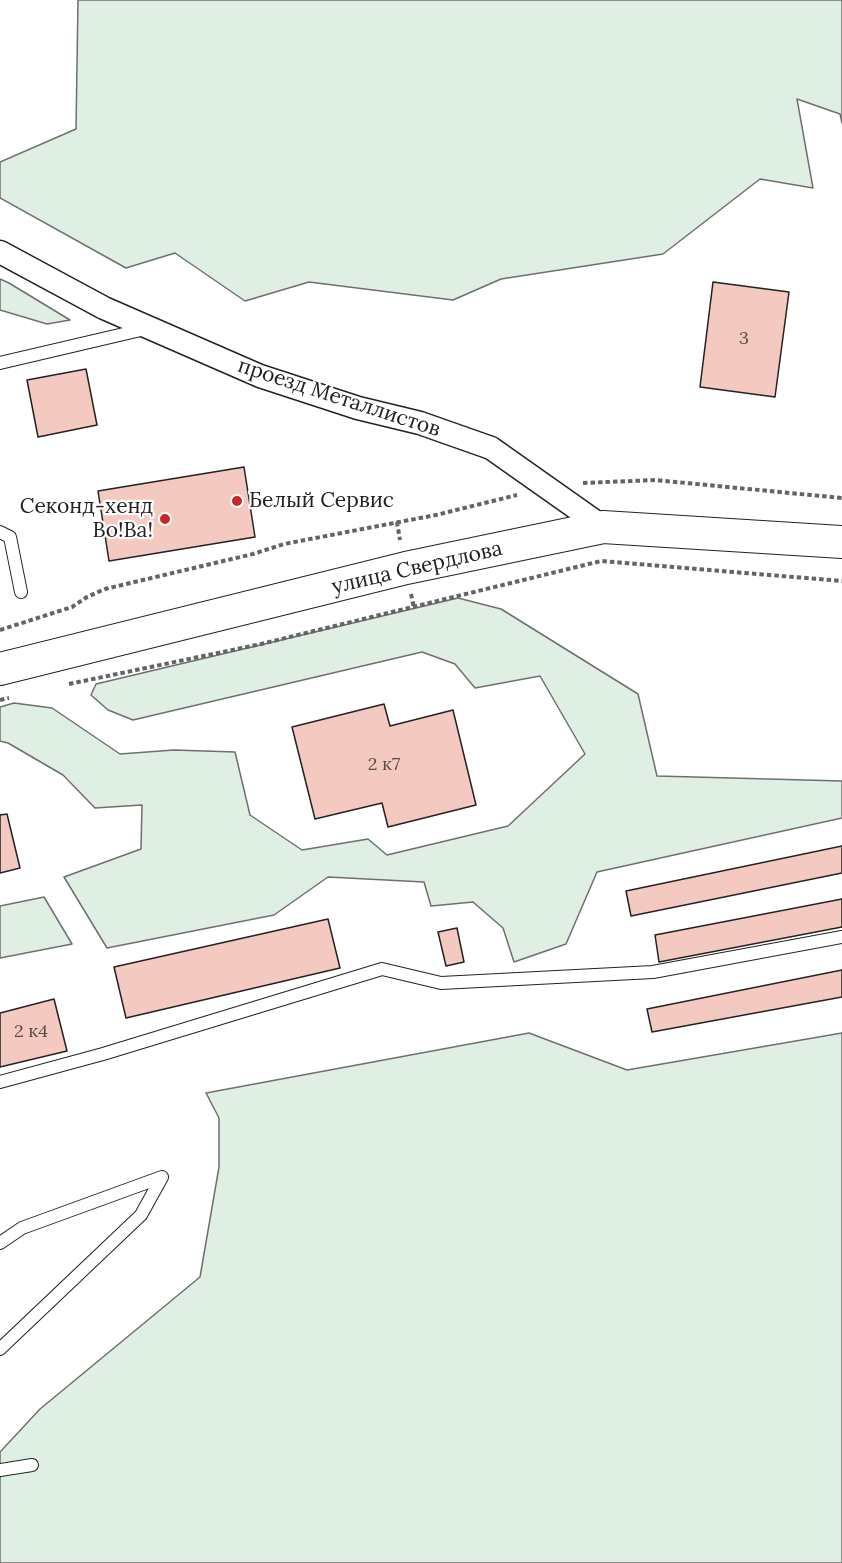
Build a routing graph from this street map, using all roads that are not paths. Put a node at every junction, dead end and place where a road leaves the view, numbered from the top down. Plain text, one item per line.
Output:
1 (0, 252) edge
2 (149, 328) junction
3 (0, 363) edge
4 (603, 527) junction
5 (0, 532) edge
6 (842, 542) edge
7 (21, 592) dead end
8 (0, 669) edge
9 (842, 937) edge
10 (0, 1082) edge
11 (0, 1243) edge
12 (0, 1349) edge
13 (32, 1465) dead end
14 (0, 1470) edge

1 - 2 street, проезд Металлистов
2 - 3 lane
2 - 4 street, проезд Металлистов
4 - 6 street, улица Свердлова
4 - 8 street, улица Свердлова
5 - 7 lane
9 - 10 lane
11 - 12 lane
13 - 14 lane

